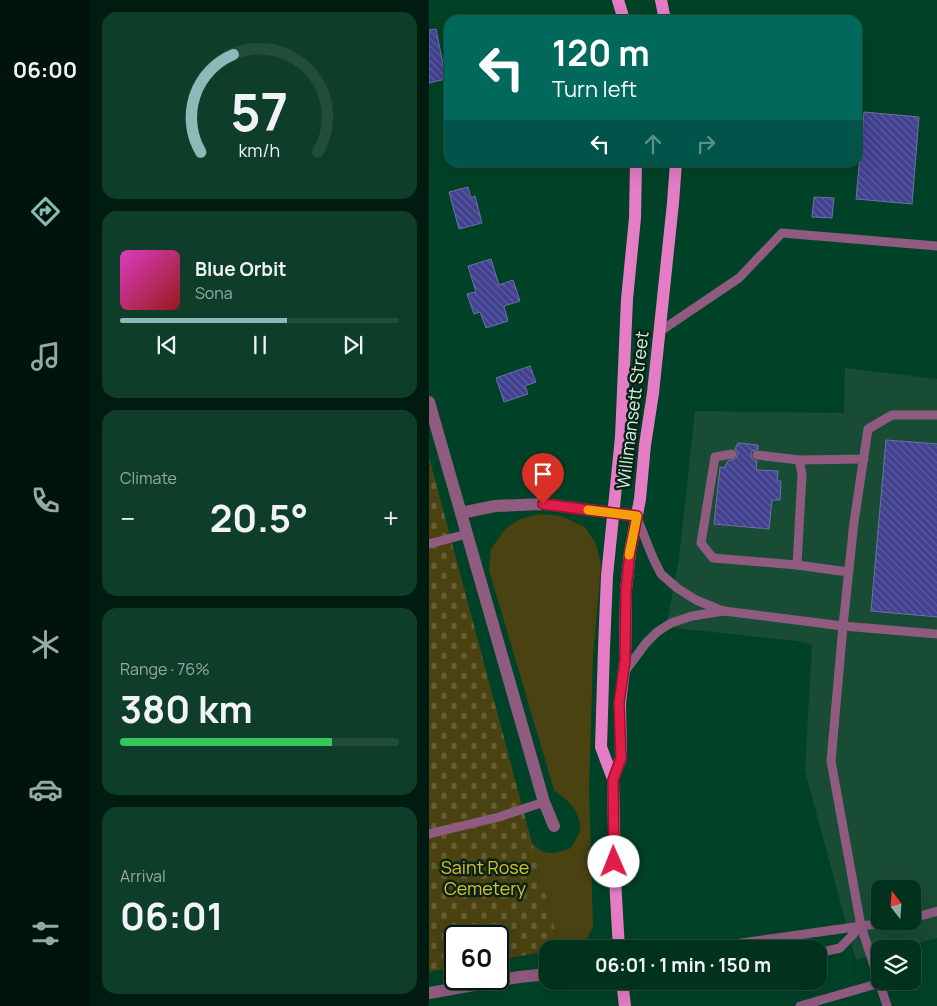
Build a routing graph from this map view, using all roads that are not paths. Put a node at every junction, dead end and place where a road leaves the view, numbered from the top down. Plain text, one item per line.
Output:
1 (618, 0) edge
2 (661, 0) edge
3 (622, 15) edge
4 (664, 15) edge
5 (636, 167) edge
6 (676, 167) edge
7 (937, 246) edge
8 (659, 332) junction
9 (430, 405) edge
10 (937, 415) edge
11 (732, 454) dead end
12 (757, 455) dead end
13 (864, 459) junction
14 (799, 460) junction
15 (461, 513) junction
16 (613, 513) junction
17 (637, 516) junction
18 (467, 534) junction
19 (429, 544) edge
20 (797, 565) junction
21 (848, 572) junction
22 (724, 611) junction
23 (843, 626) junction
24 (937, 634) edge
25 (623, 675) junction
26 (613, 780) junction
27 (544, 802) junction
28 (553, 826) dead end
29 (429, 834) edge
30 (937, 911) edge
31 (921, 916) edge
32 (871, 925) edge
33 (861, 926) junction
34 (618, 940) edge
35 (762, 940) edge
36 (827, 951) edge
37 (871, 956) edge
38 (539, 975) edge
39 (871, 986) edge
40 (624, 990) edge
41 (882, 990) edge
42 (429, 993) edge
43 (625, 1006) edge
44 (801, 1006) edge
45 (887, 1006) edge

1 - 3 main road
2 - 4 main road
5 - 16 main road, Willimansett Street
6 - 8 main road, Willimansett Street
7 - 8 lane
8 - 17 main road, Willimansett Street
9 - 15 street
10 - 13 lane
11 - 20 lane
12 - 14 lane
13 - 14 lane
13 - 21 lane
14 - 20 lane
15 - 16 street
15 - 18 street
16 - 17 street
16 - 26 main road, Willimansett Street
17 - 22 lane
17 - 25 main road, Willimansett Street
18 - 19 lane
18 - 27 street
20 - 21 lane
21 - 23 lane
22 - 23 lane
22 - 25 lane
23 - 24 lane
23 - 33 lane
25 - 26 main road, Willimansett Street
26 - 34 main road, Willimansett Street
27 - 28 street
27 - 29 lane
30 - 31 lane
32 - 33 lane
33 - 35 lane
33 - 36 lane
33 - 37 lane
38 - 42 street
39 - 44 lane
40 - 43 main road
41 - 45 lane

